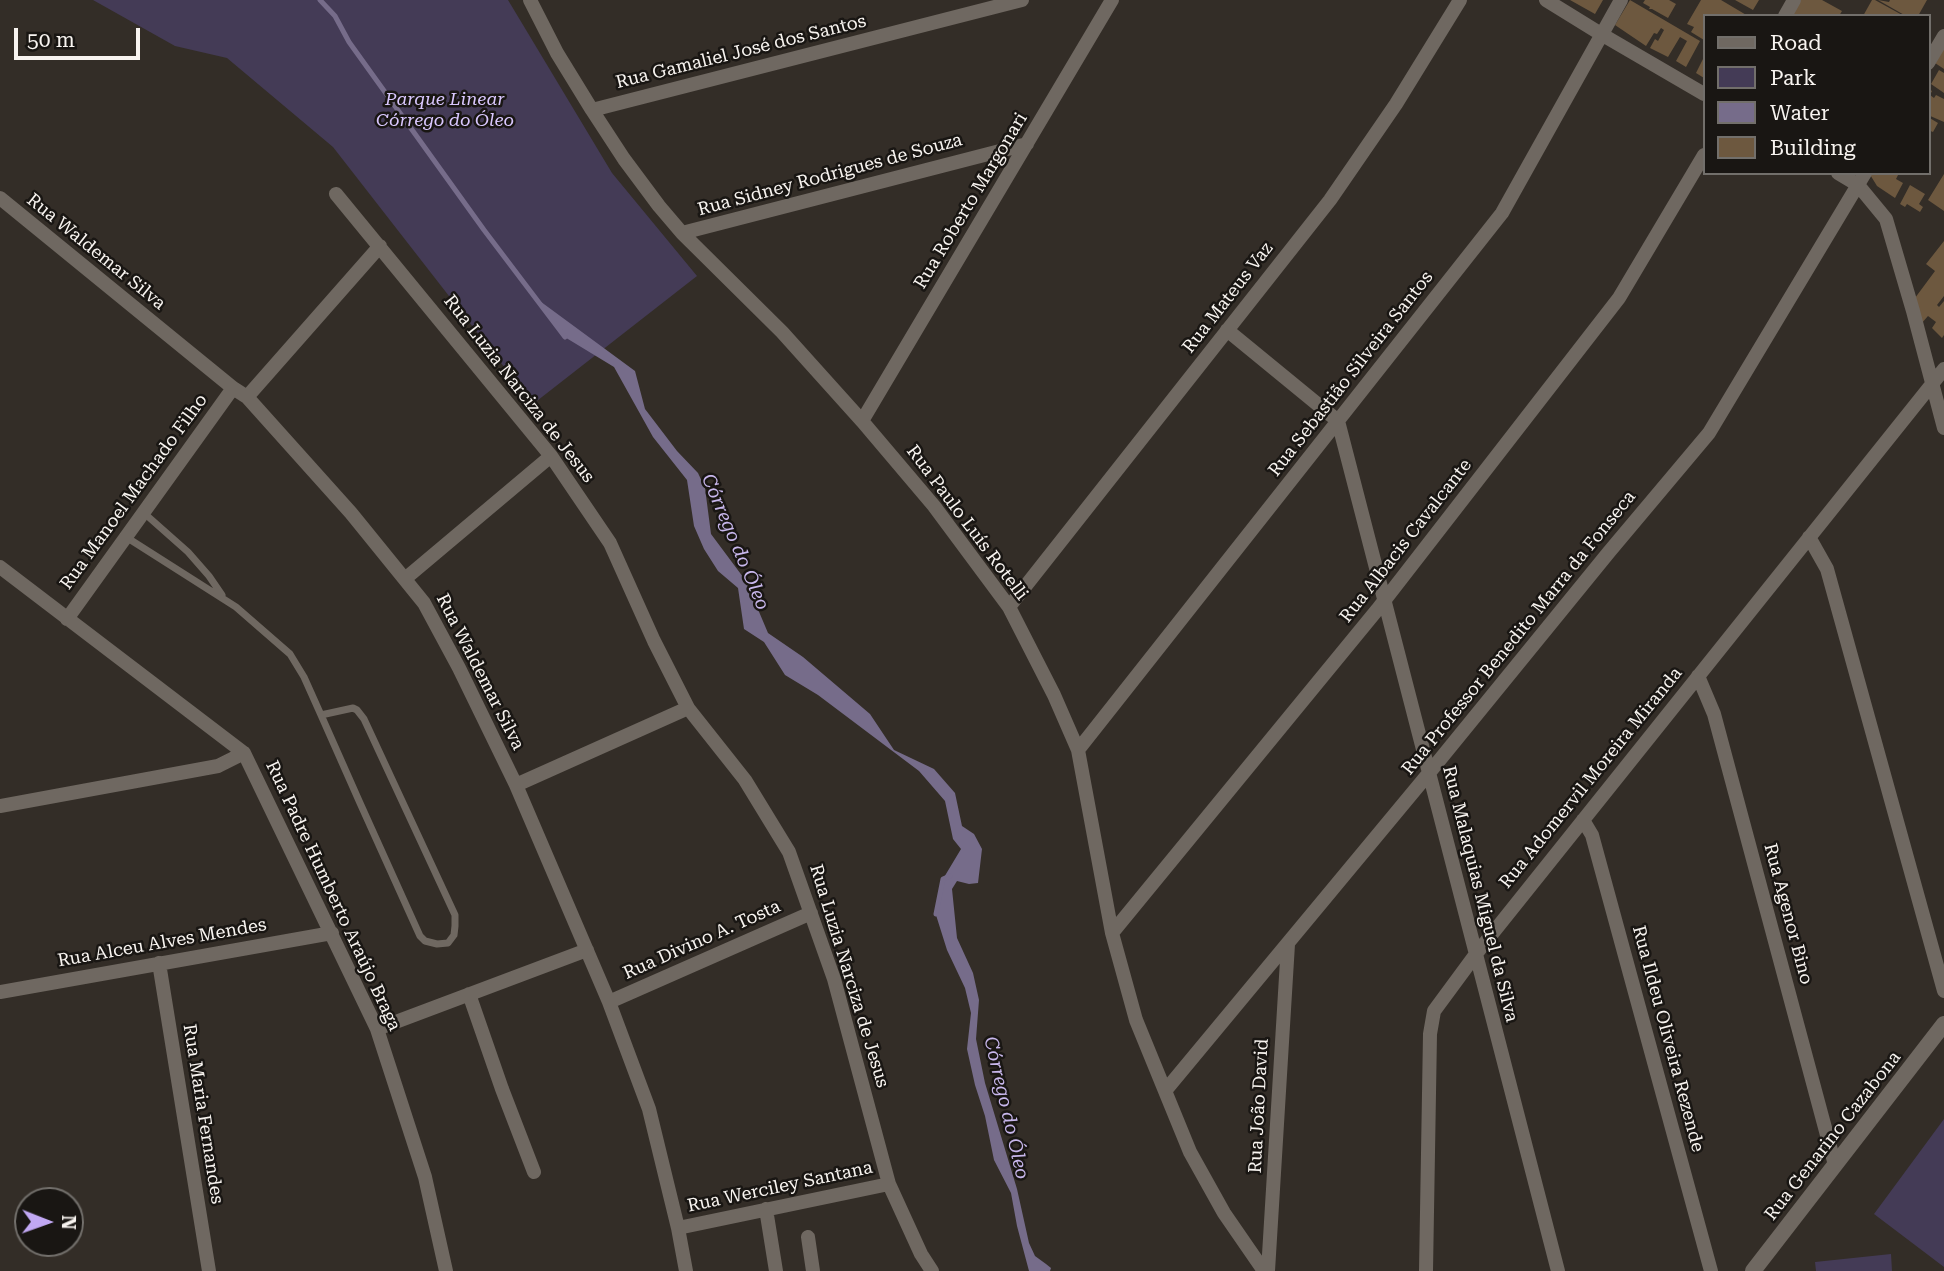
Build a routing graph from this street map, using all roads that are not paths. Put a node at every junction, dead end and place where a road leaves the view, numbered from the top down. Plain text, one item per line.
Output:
1 (530, 0) edge
2 (1022, 0) edge
3 (1112, 0) edge
4 (1460, 0) edge
5 (1546, 0) edge
6 (1621, 0) edge
7 (1601, 34) junction
8 (1944, 36) edge
9 (1930, 60) edge
10 (1702, 92) edge
11 (592, 110) junction
12 (1027, 144) junction
13 (1702, 158) edge
14 (1862, 179) edge
15 (336, 194) dead end
16 (0, 198) edge
17 (682, 233) junction
18 (380, 246) junction
19 (1227, 330) junction
20 (1944, 369) edge
21 (1932, 383) junction
22 (233, 388) junction
23 (247, 397) junction
24 (862, 421) junction
25 (1338, 421) junction
26 (1944, 428) edge
27 (551, 456) junction
28 (143, 513) junction
29 (126, 537) junction
30 (1809, 537) junction
31 (0, 567) edge
32 (406, 578) junction
33 (224, 599) junction
34 (1384, 600) junction
35 (1009, 607) junction
36 (67, 619) junction
37 (1698, 676) junction
38 (688, 708) junction
39 (321, 715) junction
40 (1078, 750) junction
41 (244, 752) junction
42 (1429, 773) junction
43 (516, 785) junction
44 (0, 806) edge
45 (1583, 820) junction
46 (811, 913) junction
47 (331, 933) junction
48 (1112, 933) junction
49 (1288, 944) junction
50 (587, 950) junction
51 (1476, 954) junction
52 (159, 963) junction
53 (1944, 991) edge
54 (0, 992) edge
55 (469, 994) junction
56 (609, 1002) junction
57 (1944, 1024) edge
58 (377, 1029) junction
59 (1165, 1091) junction
60 (1835, 1164) junction
61 (534, 1172) dead end
62 (889, 1184) junction
63 (766, 1209) junction
64 (678, 1228) junction
65 (808, 1237) dead end
66 (209, 1271) edge
67 (446, 1271) edge
68 (686, 1271) edge
69 (776, 1271) edge
70 (813, 1271) edge
71 (932, 1271) edge
72 (1266, 1271) edge
73 (1426, 1271) edge
74 (1558, 1271) edge
75 (1711, 1271) edge
76 (1753, 1271) edge

1 - 11 street, Rua Paulo Luís Rotelli
2 - 11 street, Rua Gamaliel José dos Santos
3 - 12 street, Rua Roberto Margonari
4 - 19 street, Rua Mateus Vaz
5 - 7 street
6 - 7 street, Rua Sebastião Silveira Santos
7 - 10 street
7 - 25 street, Rua Sebastião Silveira Santos
8 - 9 street
11 - 17 street, Rua Paulo Luís Rotelli
12 - 17 street, Rua Sidney Rodrigues de Souza
12 - 24 street, Rua Roberto Margonari
13 - 34 street, Rua Albacis Cavalcante
14 - 21 street
14 - 42 street, Rua Professor Benedito Marra da Fonseca
15 - 18 street, Rua Luzia Narciza de Jesus
16 - 22 street, Rua Waldemar Silva
17 - 24 street, Rua Paulo Luís Rotelli
18 - 23 street
18 - 27 street, Rua Luzia Narciza de Jesus
19 - 25 street
19 - 35 street, Rua Mateus Vaz
20 - 21 street, Rua Adomervil Moreira Miranda
21 - 26 street
21 - 30 street, Rua Adomervil Moreira Miranda
22 - 23 street, Rua Waldemar Silva
22 - 28 street, Rua Manoel Machado Filho
23 - 32 street, Rua Waldemar Silva
24 - 35 street, Rua Paulo Luís Rotelli
25 - 34 street, Rua Malaquias Miguel da Silva
25 - 40 street, Rua Sebastião Silveira Santos
27 - 32 street
27 - 38 street, Rua Luzia Narciza de Jesus
28 - 29 street, Rua Manoel Machado Filho
28 - 33 lane
29 - 33 lane
29 - 36 street, Rua Manoel Machado Filho
30 - 37 street, Rua Adomervil Moreira Miranda
30 - 53 street
31 - 36 street, Rua Padre Humberto Araújo Braga
32 - 43 street, Rua Waldemar Silva
33 - 39 lane
34 - 42 street, Rua Malaquias Miguel da Silva
34 - 48 street, Rua Albacis Cavalcante
35 - 40 street, Rua Paulo Luís Rotelli
36 - 41 street, Rua Padre Humberto Araújo Braga
37 - 45 street, Rua Adomervil Moreira Miranda
37 - 60 street, Rua Agenor Bino
38 - 43 street
38 - 46 street, Rua Luzia Narciza de Jesus
39 - 39 lane
40 - 48 street, Rua Paulo Luís Rotelli
41 - 44 street
41 - 47 street, Rua Padre Humberto Araújo Braga
42 - 49 street, Rua Professor Benedito Marra da Fonseca
42 - 51 street, Rua Malaquias Miguel da Silva
43 - 50 street, Rua Waldemar Silva
45 - 51 street, Rua Adomervil Moreira Miranda
45 - 75 street, Rua Ildeu Oliveira Rezende
46 - 56 street, Rua Divino A. Tosta
46 - 62 street, Rua Luzia Narciza de Jesus
47 - 52 street, Rua Alceu Alves Mendes
47 - 58 street, Rua Padre Humberto Araújo Braga
48 - 59 street, Rua Paulo Luís Rotelli
49 - 59 street, Rua Professor Benedito Marra da Fonseca
49 - 72 street, Rua João David
50 - 55 street
50 - 56 street, Rua Waldemar Silva
51 - 73 street, Rua Adomervil Moreira Miranda
51 - 74 street, Rua Malaquias Miguel da Silva
52 - 54 street, Rua Alceu Alves Mendes
52 - 66 street, Rua Maria Fernandes
55 - 58 street
55 - 61 street
56 - 64 street, Rua Waldemar Silva
57 - 60 street, Rua Genarino Cazabona
58 - 67 street, Rua Padre Humberto Araújo Braga
59 - 72 street, Rua Paulo Luís Rotelli
60 - 76 street, Rua Genarino Cazabona
62 - 63 street, Rua Werciley Santana
62 - 71 street, Rua Luzia Narciza de Jesus
63 - 64 street, Rua Werciley Santana
63 - 69 street
64 - 68 street, Rua Waldemar Silva
65 - 70 street

